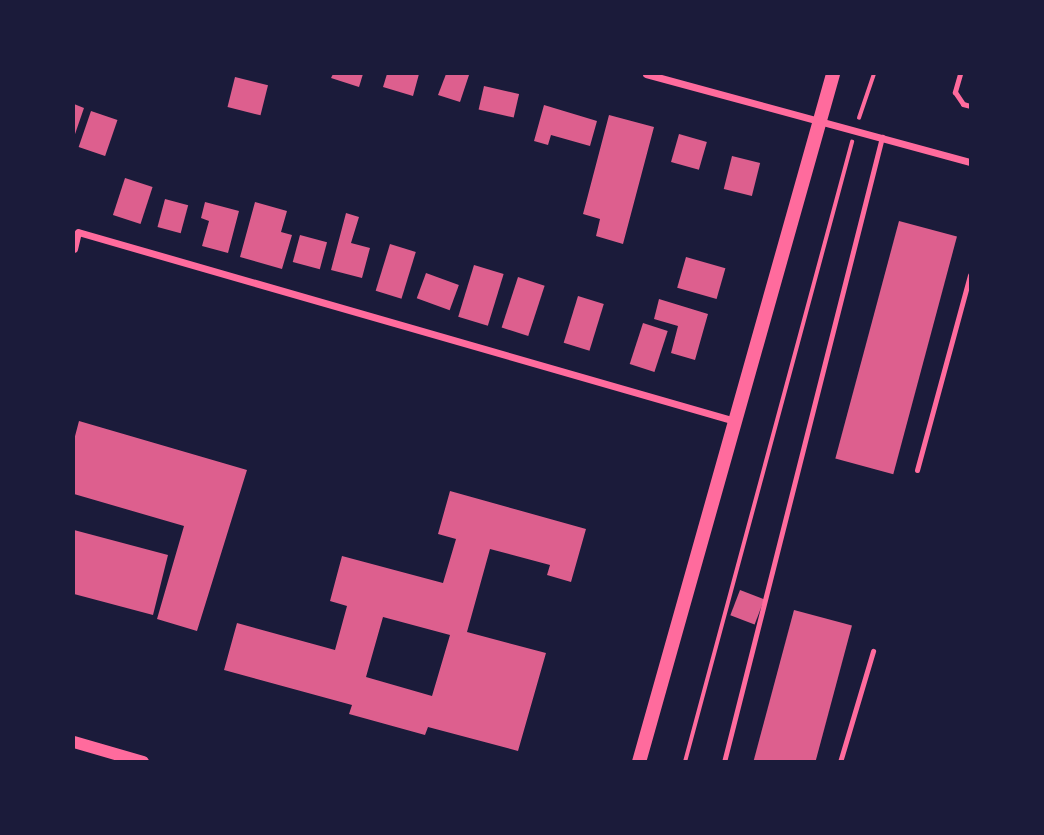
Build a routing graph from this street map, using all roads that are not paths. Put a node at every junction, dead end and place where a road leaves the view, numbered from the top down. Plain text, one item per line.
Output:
1 (646, 74) edge
2 (833, 74) edge
3 (960, 74) edge
4 (971, 106) edge
5 (820, 120) junction
6 (882, 137) junction
7 (971, 162) edge
8 (76, 231) edge
9 (74, 249) edge
10 (971, 275) edge
11 (735, 421) junction
12 (917, 470) dead end
13 (873, 651) dead end
14 (74, 742) edge
15 (143, 761) edge
16 (639, 761) edge
17 (724, 761) edge
18 (839, 761) edge

1 - 5 street
2 - 5 main road
3 - 4 lane
5 - 6 street
5 - 11 main road
6 - 7 street
6 - 17 lane
8 - 9 street
8 - 11 street
10 - 12 lane
11 - 16 main road
13 - 18 lane
14 - 15 street

